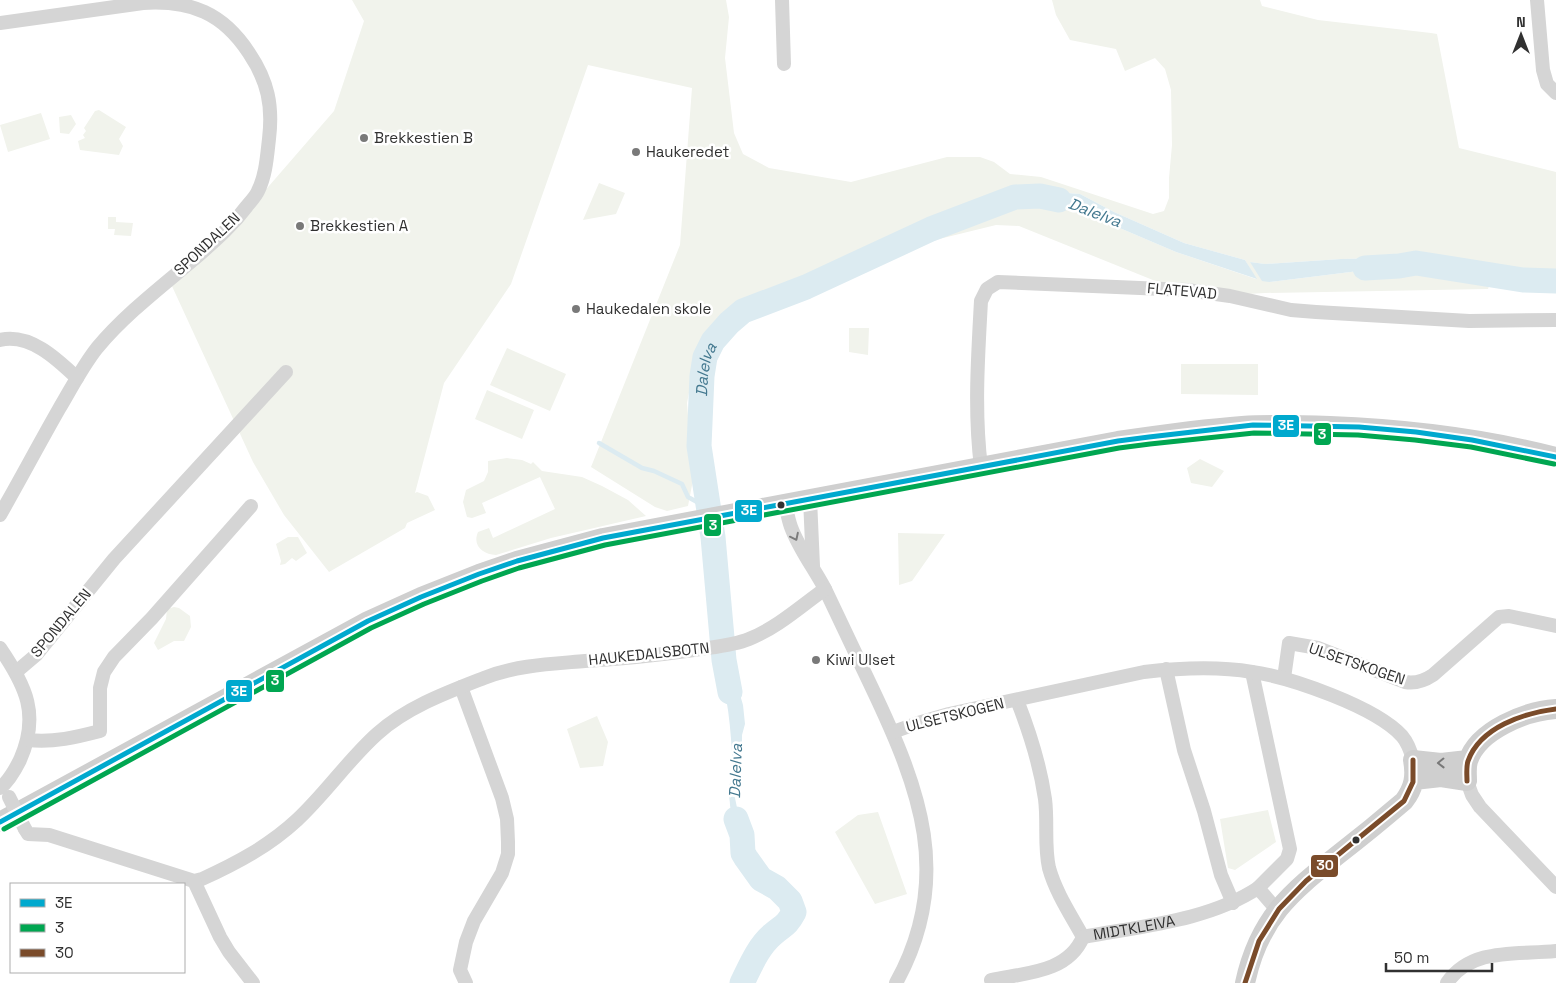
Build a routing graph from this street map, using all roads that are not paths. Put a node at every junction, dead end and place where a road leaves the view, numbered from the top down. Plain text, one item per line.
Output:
1 (782, 0) edge
2 (1537, 0) edge
3 (0, 23) edge
4 (784, 64) dead end
5 (1556, 93) edge
6 (1556, 320) edge
7 (0, 340) edge
8 (286, 372) dead end
9 (77, 378) junction
10 (1556, 456) edge
11 (981, 466) junction
12 (810, 499) junction
13 (785, 503) junction
14 (251, 506) dead end
15 (0, 515) edge
16 (814, 566) junction
17 (825, 589) junction
18 (1556, 626) edge
19 (0, 648) edge
20 (1166, 670) junction
21 (16, 672) junction
22 (1252, 672) junction
23 (1284, 678) junction
24 (461, 687) junction
25 (1018, 700) junction
26 (1556, 709) edge
27 (893, 732) junction
28 (28, 740) junction
29 (1468, 760) junction
30 (1414, 770) junction
31 (1467, 780) junction
32 (4, 790) edge
33 (0, 822) edge
34 (194, 881) junction
35 (1556, 887) edge
36 (1258, 888) junction
37 (1233, 903) junction
38 (1277, 910) junction
39 (1083, 937) junction
40 (1556, 951) edge
41 (991, 980) dead end
42 (253, 983) edge
43 (466, 983) edge
44 (896, 983) edge
45 (1245, 983) edge
46 (1447, 983) edge

1 - 4 street
2 - 5 street
3 - 9 street, SPONDALEN
6 - 11 street, FLATEVAD
7 - 9 street
8 - 21 street, SPONDALEN
9 - 15 street, SPONDALEN
10 - 11 main road
11 - 12 main road
12 - 13 main road
12 - 16 street
13 -> 16 street
13 - 33 main road
14 - 28 street
16 - 17 street
17 - 24 street, HAUKEDALSBOTN
17 - 27 street
18 - 23 street, ULSETSKOGEN
19 - 21 street, SPONDALEN
20 - 22 street, ULSETSKOGEN
20 - 25 street, ULSETSKOGEN
20 - 37 street
21 - 28 street, SPONDALEN
22 - 23 street, ULSETSKOGEN
22 - 36 street
23 - 30 street, ULSETSKOGEN
24 - 34 street, HAUKEDALSBOTN
24 - 43 street
25 - 27 street, ULSETSKOGEN
25 - 39 street, ULSETSKOGEN
26 - 29 main road
27 - 44 street
28 - 32 street, SPONDALEN
29 -> 30 main road
29 - 31 main road
30 - 31 main road
30 - 38 main road
31 - 35 street
32 - 34 street, bridge
34 - 42 street
36 - 37 street, MIDTKLEIVA
36 - 38 street
37 - 39 street, MIDTKLEIVA
38 - 45 main road
39 - 41 street, MIDTKLEIVA
40 - 46 street

